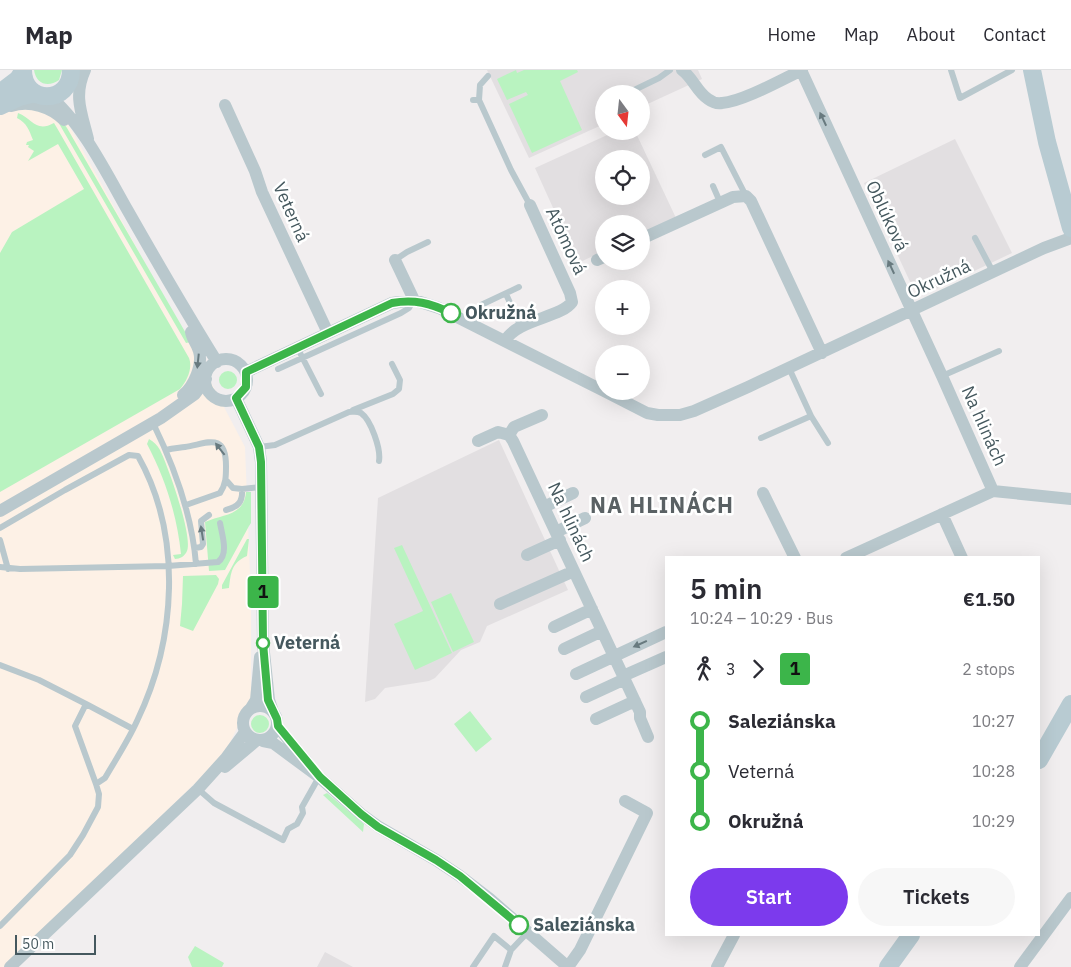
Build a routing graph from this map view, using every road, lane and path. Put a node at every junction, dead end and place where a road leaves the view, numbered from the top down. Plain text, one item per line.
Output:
1 (85, 70) edge
2 (670, 70) edge
3 (682, 70) edge
4 (802, 70) edge
5 (951, 70) edge
6 (1012, 70) edge
7 (1032, 70) edge
8 (19, 71) edge
9 (488, 76) dead end
10 (70, 77) edge
11 (645, 85) edge
12 (0, 87) edge
13 (0, 93) edge
14 (42, 95) junction
15 (226, 105) dead end
16 (0, 106) edge
17 (0, 110) edge
18 (90, 146) junction
19 (705, 155) dead end
20 (712, 186) dead end
21 (746, 196) junction
22 (720, 202) junction
23 (530, 205) joint
24 (1071, 228) edge
25 (650, 235) edge
26 (974, 238) dead end
27 (1071, 238) edge
28 (428, 242) dead end
29 (395, 260) joint
30 (993, 272) junction
31 (519, 288) dead end
32 (506, 294) junction
33 (414, 300) junction
34 (482, 305) dead end
35 (911, 311) junction
36 (187, 315) junction
37 (521, 327) junction
38 (328, 333) junction
39 (505, 341) junction
40 (1000, 351) dead end
41 (822, 352) junction
42 (300, 353) junction
43 (216, 362) junction
44 (392, 364) dead end
45 (278, 368) dead end
46 (789, 368) junction
47 (246, 372) junction
48 (942, 376) junction
49 (206, 379) junction
50 (595, 386) edge
51 (321, 394) dead end
52 (216, 398) junction
53 (236, 398) junction
54 (622, 400) edge
55 (349, 412) junction
56 (542, 415) dead end
57 (811, 416) junction
58 (157, 420) junction
59 (509, 435) junction
60 (761, 438) dead end
61 (478, 441) dead end
62 (120, 442) junction
63 (828, 443) dead end
64 (259, 447) junction
65 (166, 450) junction
66 (380, 461) dead end
67 (226, 480) junction
68 (262, 487) junction
69 (242, 489) junction
70 (993, 491) junction
71 (573, 493) dead end
72 (763, 493) dead end
73 (1071, 499) edge
74 (186, 505) junction
75 (544, 506) junction
76 (226, 510) dead end
77 (0, 512) edge
78 (942, 514) junction
79 (209, 515) dead end
80 (585, 518) dead end
81 (220, 523) dead end
82 (0, 528) edge
83 (558, 536) junction
84 (0, 540) edge
85 (195, 548) junction
86 (527, 555) dead end
87 (794, 556) edge
88 (850, 556) edge
89 (961, 556) edge
90 (196, 564) junction
91 (168, 566) junction
92 (0, 567) edge
93 (8, 568) junction
94 (574, 571) junction
95 (500, 604) dead end
96 (592, 609) junction
97 (554, 627) dead end
98 (602, 632) junction
99 (665, 632) edge
100 (263, 643) junction
101 (564, 649) dead end
102 (614, 656) junction
103 (665, 658) edge
104 (0, 665) edge
105 (576, 674) dead end
106 (624, 678) junction
107 (586, 697) dead end
108 (635, 701) junction
109 (86, 704) junction
110 (251, 708) junction
111 (274, 712) junction
112 (1069, 714) edge
113 (596, 719) dead end
114 (278, 726) junction
115 (133, 729) junction
116 (245, 732) junction
117 (648, 737) dead end
118 (260, 740) junction
119 (1040, 758) edge
120 (320, 777) junction
121 (96, 784) junction
122 (199, 788) junction
123 (625, 801) dead end
124 (1071, 898) edge
125 (0, 926) edge
126 (528, 932) junction
127 (733, 936) edge
128 (910, 936) edge
129 (511, 950) junction
130 (10, 967) edge
131 (473, 967) edge
132 (504, 967) edge
133 (568, 967) edge
134 (717, 967) edge
135 (888, 967) edge
136 (1020, 967) edge

1 - 18 street
2 - 11 lane
3 - 4 street
35 -> 4 street, Oblúková
5 - 6 lane
7 - 24 street
8 - 12 street
8 - 13 street
8 - 14 street
9 - 23 lane
10 - 14 street
10 - 18 street
14 - 16 street
14 - 18 street
15 - 38 street, Veterná
17 - 18 street
18 - 36 street
19 - 21 lane
20 - 22 lane
21 - 22 street
21 - 41 street
22 - 25 street
23 - 37 street, Atómová
26 - 30 lane
27 - 30 street, Okružná
28 - 29 lane
29 - 33 street
30 - 35 street, Okružná
31 - 32 lane
32 - 34 lane
32 - 37 lane
33 - 38 street, Okružná
33 - 39 street, Okružná
33 - 42 lane
35 - 41 street, Okružná
35 - 48 street, Oblúková
36 - 43 street
36 -> 62 street
37 - 39 street, Atómová
38 - 42 street, Okružná
39 - 50 street, Okružná
40 - 48 lane
41 - 46 street, Okružná
42 - 45 lane
42 - 47 street, Okružná
42 - 51 lane
43 - 47 street
43 - 49 street
44 - 55 lane
46 - 54 street, Okružná
46 - 57 lane
47 - 53 street
48 - 70 street, Na hlinách
49 - 52 street
49 - 58 street
52 - 53 street
52 - 58 street
53 - 64 street
55 - 64 lane
55 - 66 lane
56 - 59 street
57 - 60 lane
57 - 63 lane
58 - 62 street
58 - 65 lane
59 - 61 street
59 - 75 street, Na hlinách
62 - 77 street
64 - 68 street
67 -> 65 lane
65 - 74 lane
67 - 69 lane
67 - 74 lane
68 - 69 lane
68 - 100 street
69 - 76 lane
70 - 73 street, Na hlinách
70 - 78 street, Na hlinách
71 - 75 street
72 - 87 street
74 - 85 lane
75 - 83 street, Na hlinách
78 - 88 street, Na hlinách
78 - 89 street
85 -> 79 lane
80 - 83 street
81 - 90 lane
82 - 91 lane
83 - 86 street
83 - 94 street, Na hlinách
84 - 93 lane
85 - 90 lane
90 - 91 lane
91 - 93 lane
91 - 115 lane
92 - 93 lane
94 - 95 street
94 - 96 street, Na hlinách
96 - 97 street
96 - 98 street, Na hlinách
98 - 101 street
98 - 102 street, Na hlinách
99 -> 102 street
100 - 110 street
100 - 111 street
102 - 105 street
102 - 106 street, Na hlinách
103 - 106 street
104 - 109 lane
106 - 107 street
106 - 108 street, Na hlinách
108 - 113 street
108 - 117 street, Na hlinách
109 - 115 lane
109 - 121 lane
110 - 111 street
110 - 116 street
111 - 114 street
112 - 119 street
114 - 118 street
114 - 120 street
115 - 121 lane
116 - 118 street
116 - 122 street
118 - 120 street
118 - 122 street
120 - 122 lane
120 - 126 street
121 - 125 lane
122 - 130 street
123 - 133 street
124 - 136 street
126 - 129 lane
126 - 133 street
127 - 134 street
128 - 135 street
129 - 131 lane
129 - 132 lane

